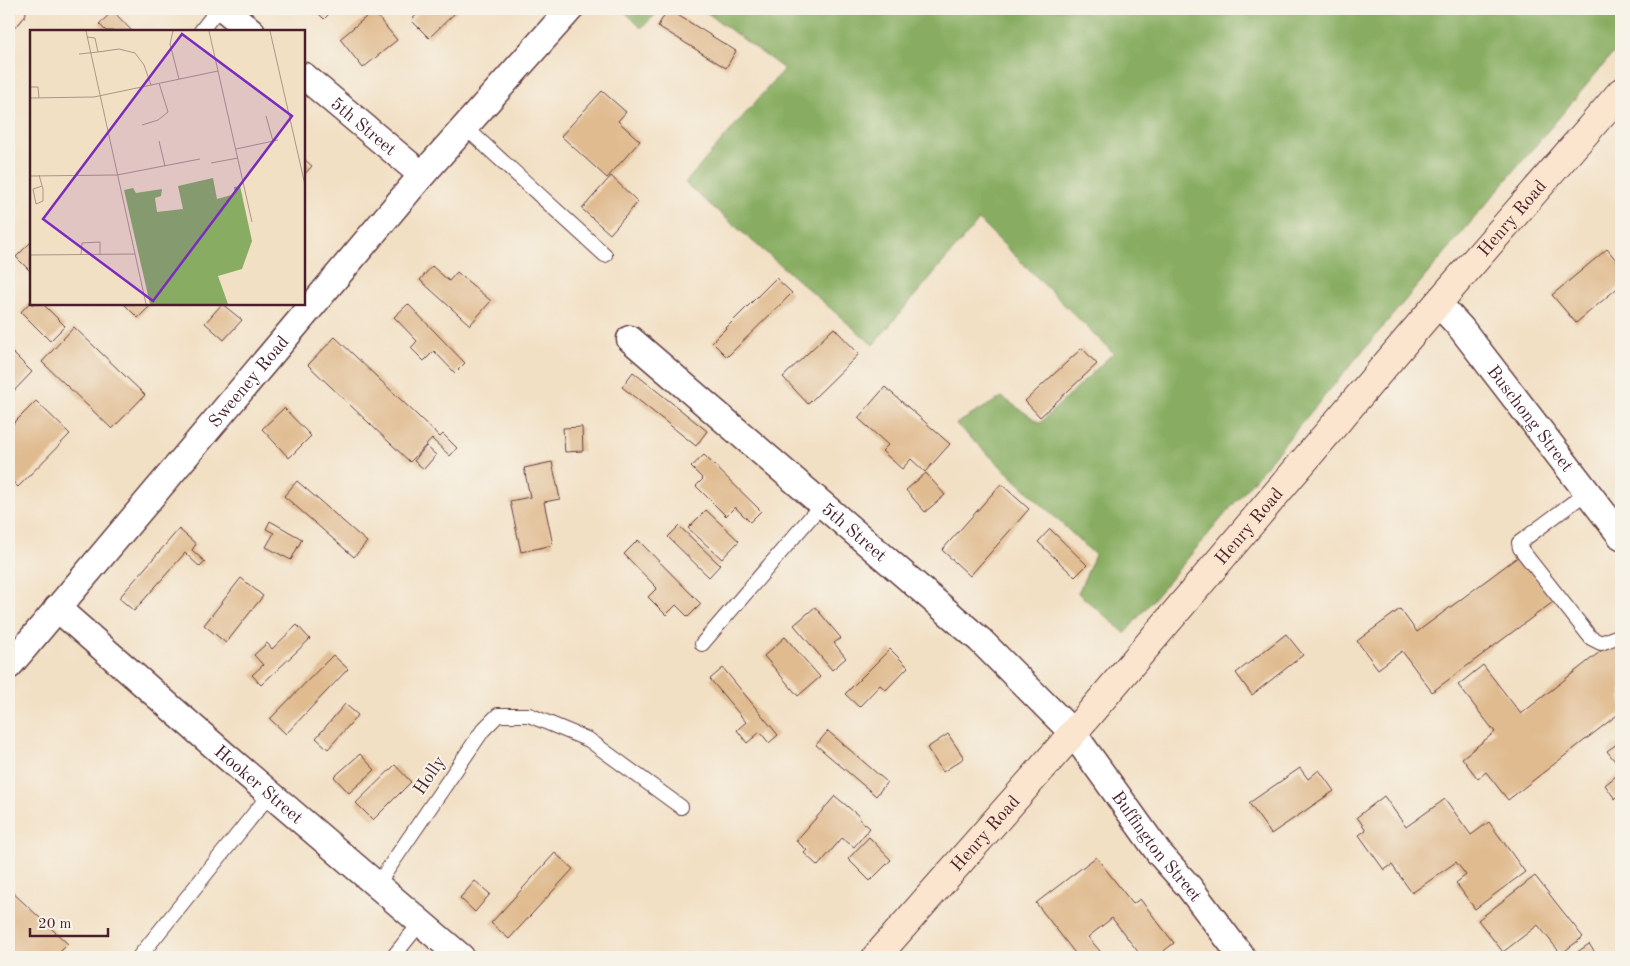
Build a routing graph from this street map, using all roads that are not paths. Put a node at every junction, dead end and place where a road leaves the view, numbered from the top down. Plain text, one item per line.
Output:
1 (12, 9) edge
2 (218, 9) edge
3 (224, 9) edge
4 (570, 9) edge
5 (9, 13) edge
6 (201, 30) edge
7 (250, 30) edge
8 (305, 77) edge
9 (1621, 92) edge
10 (465, 127) junction
11 (422, 175) junction
12 (604, 255) dead end
13 (1438, 302) junction
14 (630, 339) dead end
15 (1587, 492) junction
16 (822, 504) junction
17 (1621, 536) edge
18 (57, 608) junction
19 (1621, 635) edge
20 (702, 644) dead end
21 (9, 666) edge
22 (1073, 733) junction
23 (270, 794) junction
24 (681, 808) dead end
25 (377, 885) junction
26 (421, 922) junction
27 (138, 957) edge
28 (393, 957) edge
29 (461, 957) edge
30 (876, 957) edge
31 (1242, 957) edge

1 - 5 street
2 - 6 lane
3 - 7 street
4 - 10 street, Sweeney Road
8 - 11 street, 5th Street
9 - 13 street, Henry Road
10 - 11 street, Sweeney Road
10 - 12 lane
11 - 18 street, Sweeney Road
13 - 15 street, Buschong Street
13 - 22 street, Henry Road
14 - 16 street, 5th Street
15 - 17 street, Buschong Street
15 - 19 lane
16 - 20 lane
16 - 22 street, 5th Street
18 - 21 street, Sweeney Road
18 - 23 street, Hooker Street
22 - 30 street, Henry Road
22 - 31 street, Buffington Street
23 - 25 street, Hooker Street
23 - 27 lane
24 - 25 lane, Holly
25 - 26 street, Hooker Street
26 - 28 lane
26 - 29 street, Hooker Street

